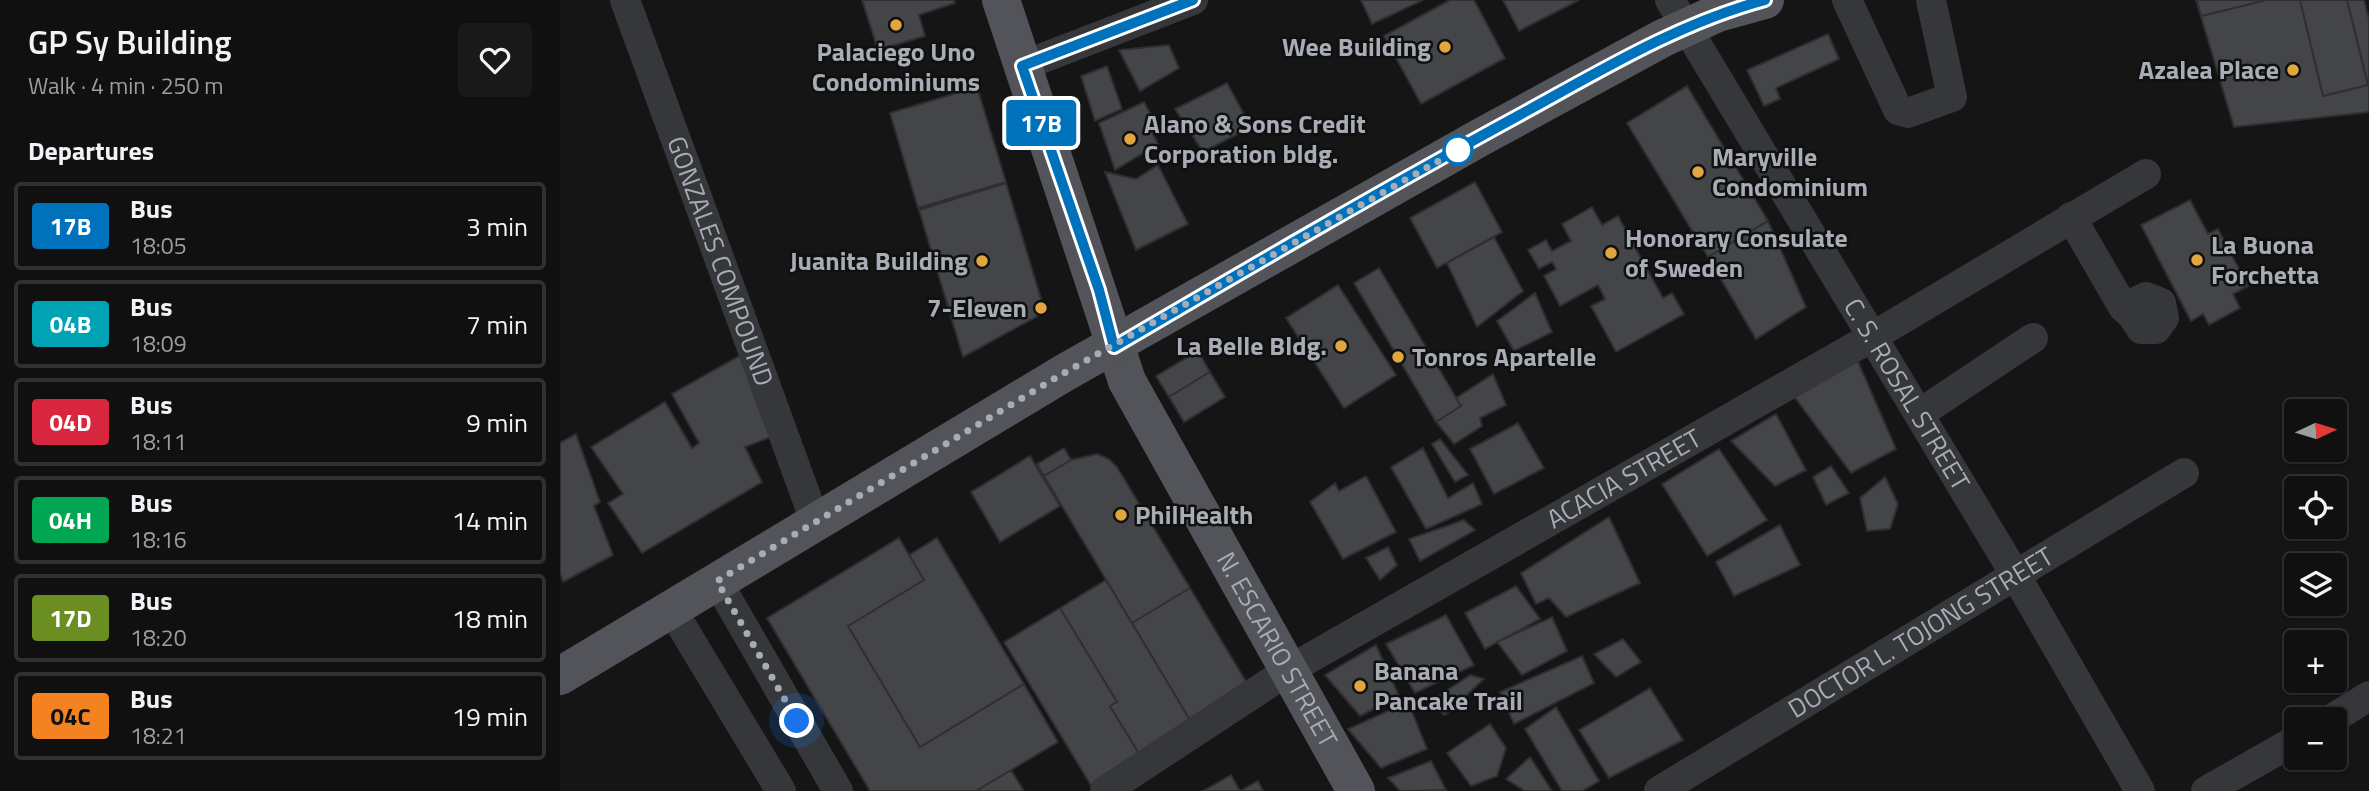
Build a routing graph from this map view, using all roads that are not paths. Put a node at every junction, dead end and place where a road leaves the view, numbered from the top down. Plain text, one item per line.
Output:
1 (625, 0) edge
2 (1001, 0) edge
3 (1193, 0) edge
4 (1766, 0) edge
5 (1847, 0) edge
6 (1931, 0) edge
7 (1678, 14) edge
8 (1022, 66) junction
9 (2146, 174) dead end
10 (2071, 217) junction
11 (2132, 315) dead end
12 (1872, 337) junction
13 (2033, 338) dead end
14 (1114, 347) junction
15 (1919, 414) junction
16 (2184, 473) dead end
17 (815, 521) junction
18 (2016, 576) junction
19 (717, 581) junction
20 (672, 610) junction
21 (562, 668) edge
22 (1289, 670) junction
23 (2369, 696) edge
24 (2347, 710) edge
25 (2284, 747) edge
26 (781, 791) edge
27 (838, 791) edge
28 (1105, 791) edge
29 (1356, 791) edge
30 (1659, 791) edge
31 (2140, 791) edge
32 (2206, 791) edge

1 - 17 street, GONZALES COMPOUND
2 - 8 main road, N. ESCARIO STREET
3 - 8 street
4 - 7 main road
5 - 6 street
7 - 12 street, C. S. ROSAL STREET
7 - 14 main road
8 - 14 main road, N. ESCARIO STREET
9 - 10 street, ACACIA STREET
10 - 11 street
10 - 12 street, ACACIA STREET
12 - 15 street, C. S. ROSAL STREET
12 - 22 street, ACACIA STREET
13 - 15 street
14 - 17 main road
14 - 22 main road, N. ESCARIO STREET
15 - 18 street, C. S. ROSAL STREET
16 - 18 street, DOCTOR L. TOJONG STREET
17 - 19 main road
18 - 30 street, DOCTOR L. TOJONG STREET
18 - 31 street, C. S. ROSAL STREET
19 - 20 main road
19 - 27 street
20 - 21 main road
20 - 26 street
22 - 28 street, ACACIA STREET
22 - 29 main road, N. ESCARIO STREET
23 - 24 street
25 - 32 street

